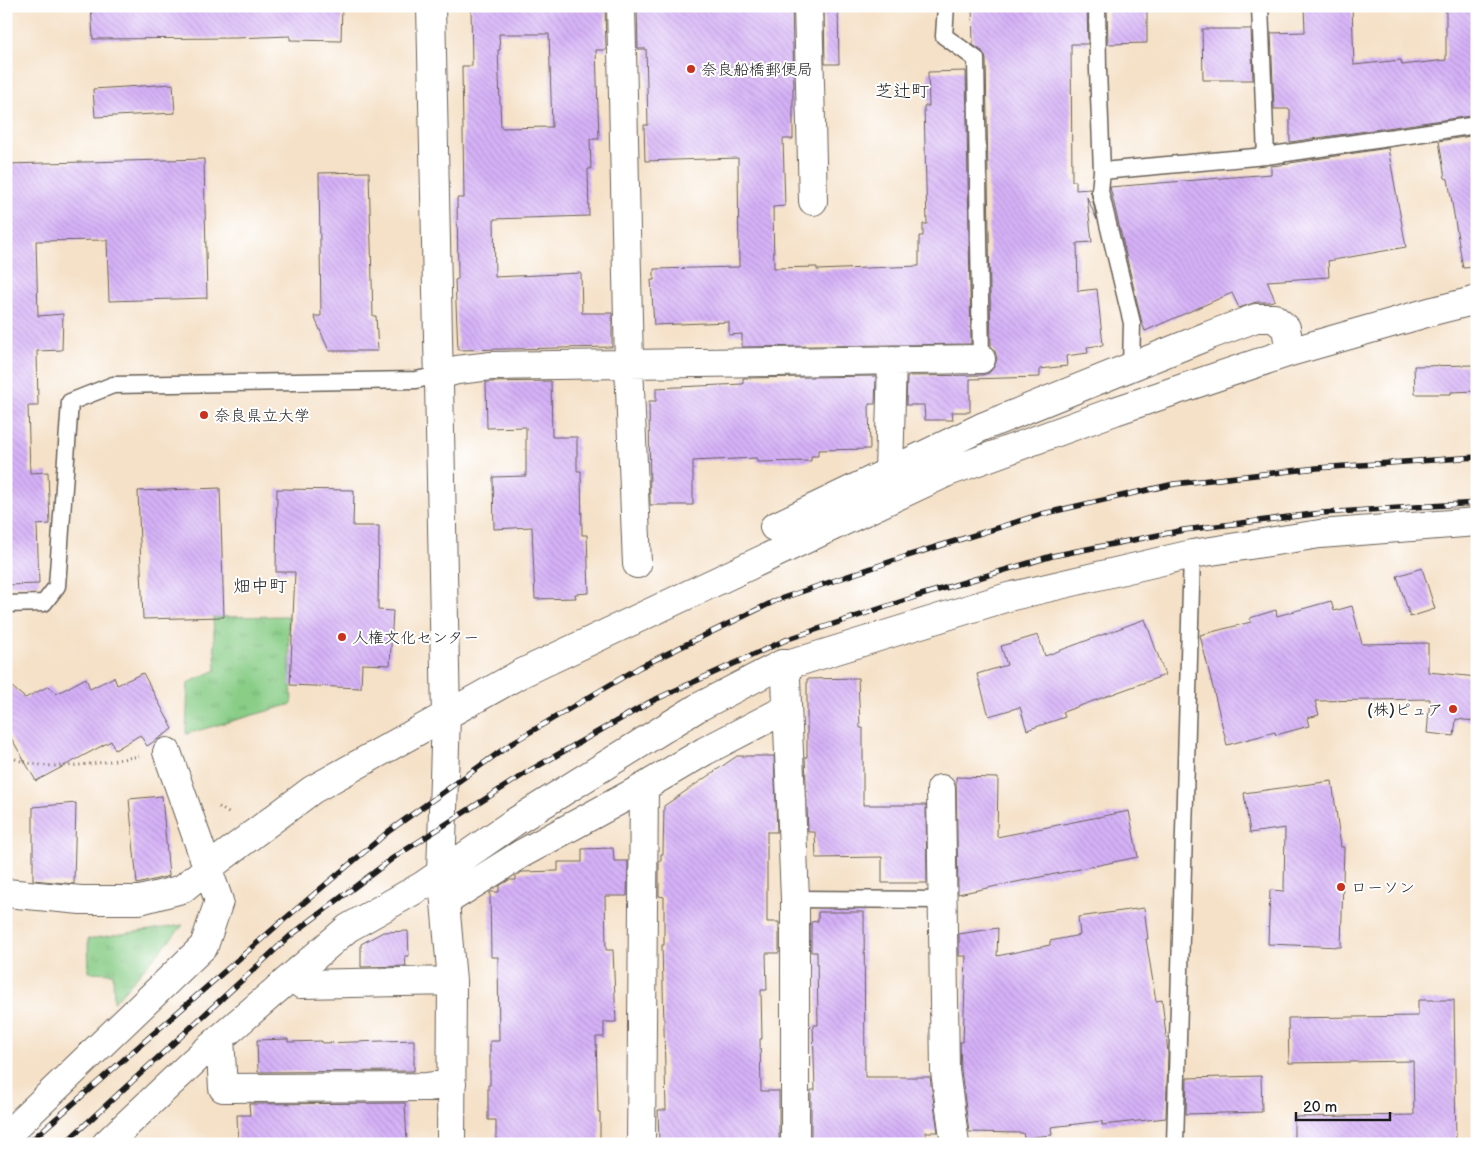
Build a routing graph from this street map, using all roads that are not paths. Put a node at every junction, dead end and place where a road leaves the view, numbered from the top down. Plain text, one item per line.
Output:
1 (431, 6) edge
2 (621, 6) edge
3 (808, 6) edge
4 (946, 6) edge
5 (1098, 6) edge
6 (1260, 6) edge
7 (1477, 125) edge
8 (1266, 156) junction
9 (1102, 171) junction
10 (813, 201) dead end
11 (1477, 300) edge
12 (1290, 352) junction
13 (981, 359) joint
14 (892, 360) junction
15 (629, 364) junction
16 (1132, 368) junction
17 (439, 375) junction
18 (889, 472) junction
19 (1477, 522) edge
20 (774, 527) dead end
21 (1192, 554) junction
22 (636, 564) dead end
23 (6, 604) edge
24 (782, 664) junction
25 (786, 709) junction
26 (446, 714) junction
27 (167, 752) road end
28 (644, 787) junction
29 (941, 789) dead end
30 (208, 868) junction
31 (441, 873) junction
32 (6, 893) edge
33 (795, 899) junction
34 (943, 900) junction
35 (446, 902) junction
36 (299, 970) junction
37 (452, 982) junction
38 (220, 1038) junction
39 (452, 1084) junction
40 (6, 1136) edge
41 (106, 1144) edge
42 (451, 1144) edge
43 (641, 1144) edge
44 (795, 1144) edge
45 (955, 1144) edge
46 (1175, 1144) edge

1 - 17 street
2 - 15 street
3 - 10 street
4 - 13 lane
5 - 9 lane
6 - 8 lane
7 - 8 lane
8 - 9 lane
9 - 16 lane
11 - 12 street
12 - 16 street
12 - 26 street
13 - 14 street
14 - 15 street
14 - 18 street
15 - 17 street
15 - 22 street
16 - 18 street
17 - 23 lane
17 - 26 street
18 - 20 street
19 - 21 street
21 - 24 street
21 - 46 lane
24 - 25 street
24 - 31 street
25 - 28 street
25 - 33 street
26 - 30 street
26 - 31 street
27 - 30 street
28 - 35 street
28 - 43 street
29 - 34 street
30 - 32 street
30 - 40 street
31 - 35 street
31 - 36 street
33 - 34 lane
33 - 44 street
34 - 45 street
35 - 37 street
36 - 37 street
36 - 38 street
37 - 39 street
38 - 39 street
38 - 41 street
39 - 42 street

